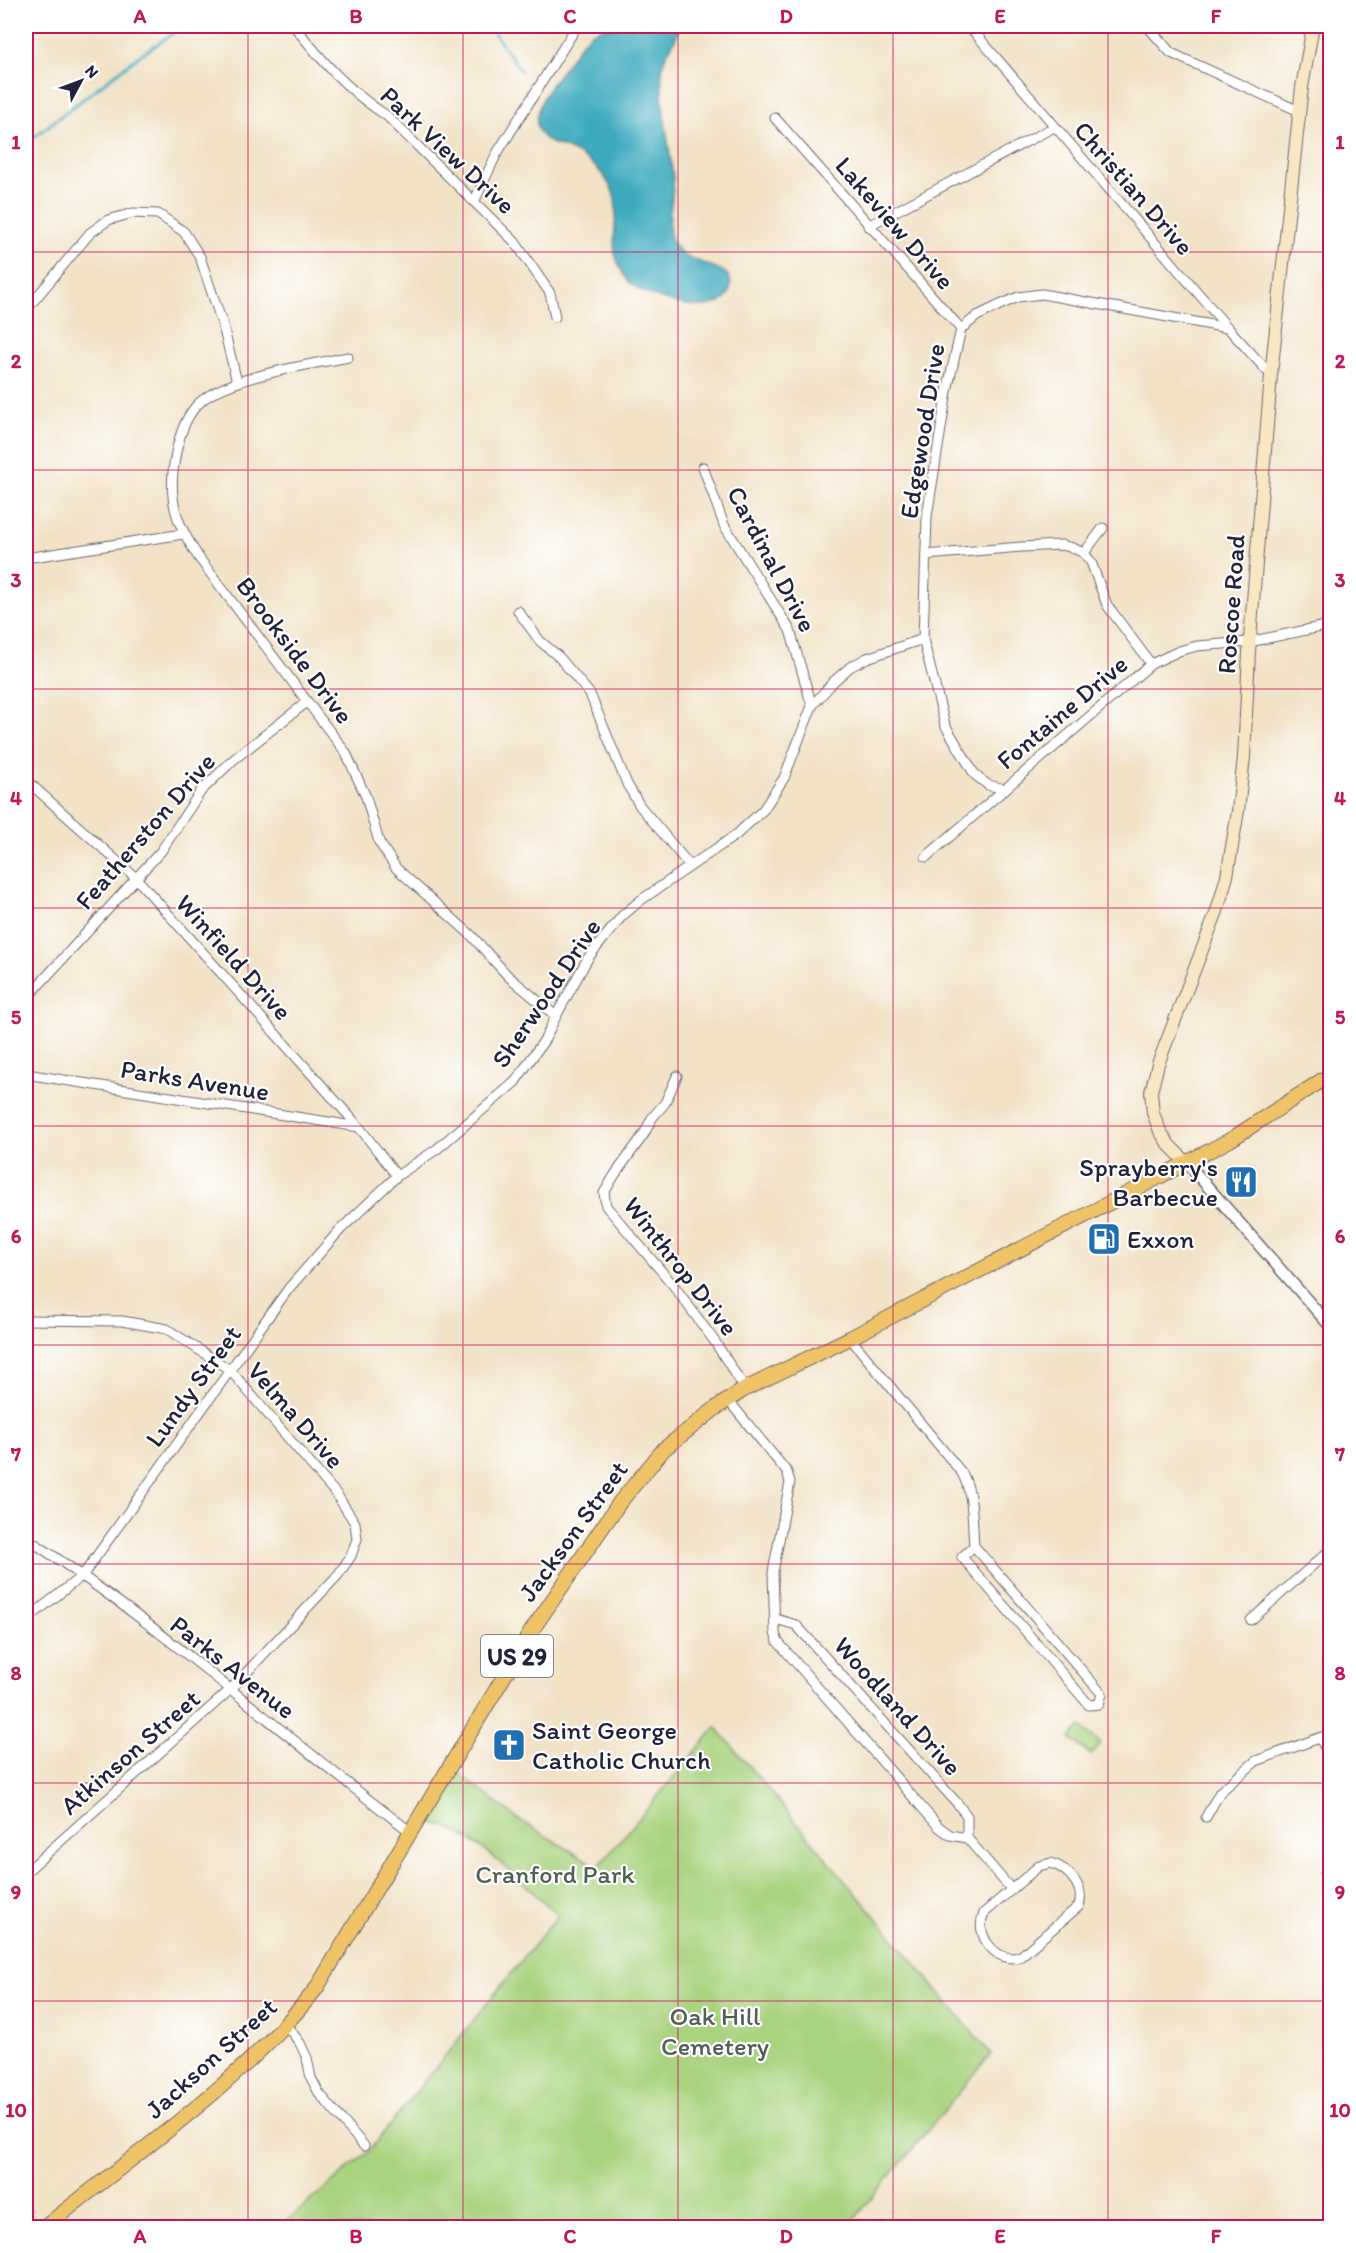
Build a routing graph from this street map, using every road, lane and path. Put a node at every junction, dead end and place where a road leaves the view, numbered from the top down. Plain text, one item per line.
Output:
1 (294, 26) edge
2 (577, 26) edge
3 (969, 26) edge
4 (1147, 26) edge
5 (1313, 26) edge
6 (1299, 111) junction
7 (775, 118) dead end
8 (1054, 127) junction
9 (474, 202) junction
10 (868, 226) junction
11 (28, 305) edge
12 (555, 317) dead end
13 (1228, 328) junction
14 (961, 329) junction
15 (348, 357) dead end
16 (1271, 375) junction
17 (237, 382) junction
18 (703, 467) dead end
19 (1103, 528) dead end
20 (183, 534) junction
21 (1084, 553) junction
22 (926, 555) junction
23 (26, 558) edge
24 (518, 610) dead end
25 (1330, 625) edge
26 (923, 639) junction
27 (1249, 642) junction
28 (1151, 664) junction
29 (307, 702) junction
30 (812, 706) junction
31 (26, 780) edge
32 (1005, 789) junction
33 (926, 857) dead end
34 (690, 866) junction
35 (135, 878) junction
36 (26, 999) edge
37 (555, 1016) junction
38 (26, 1074) edge
39 (677, 1076) dead end
40 (1330, 1076) edge
41 (359, 1127) junction
42 (1187, 1163) junction
43 (397, 1176) junction
44 (26, 1320) edge
45 (1330, 1326) edge
46 (850, 1338) junction
47 (230, 1370) junction
48 (745, 1389) junction
49 (728, 1400) junction
50 (26, 1538) edge
51 (974, 1546) junction
52 (1330, 1550) edge
53 (353, 1551) joint
54 (83, 1575) junction
55 (26, 1620) edge
56 (776, 1620) junction
57 (1251, 1620) dead end
58 (230, 1690) junction
59 (1330, 1734) edge
60 (1320, 1738) junction
61 (1330, 1757) edge
62 (1206, 1817) dead end
63 (411, 1832) junction
64 (967, 1838) junction
65 (26, 1872) edge
66 (1011, 1889) junction
67 (286, 2025) junction
68 (364, 2146) dead end
69 (44, 2228) edge

1 - 9 street, Park View Drive
2 - 9 street
3 - 8 street, Christian Drive
4 - 6 street
5 - 6 main road, Roscoe Road
6 - 16 main road, Roscoe Road
7 - 10 street, Lakeview Drive
8 - 10 street
8 - 13 street, Christian Drive
9 - 12 street, Park View Drive
10 - 14 street, Lakeview Drive
11 - 17 street
13 - 14 street, Edgewood Drive
13 - 16 street, Christian Drive
14 - 22 street, Edgewood Drive
15 - 17 street, Brookside Drive
16 - 27 main road, Roscoe Road
17 - 20 street, Brookside Drive
18 - 30 street, Cardinal Drive
19 - 21 street
20 - 23 street
20 - 29 street, Brookside Drive
21 - 22 street
21 - 28 street
22 - 26 street, Edgewood Drive
24 - 34 street
25 - 27 street, Fontaine Drive
26 - 30 street, Sherwood Drive
26 - 32 street, Fontaine Drive
27 - 28 street, Fontaine Drive
27 - 42 main road, Roscoe Road
28 - 32 street, Fontaine Drive
29 - 35 street, Featherston Drive
29 - 37 street, Brookside Drive
30 - 34 street, Sherwood Drive
31 - 35 street, Winfield Drive
32 - 33 street
34 - 37 street, Sherwood Drive
35 - 36 street, Featherston Drive
35 - 41 street, Winfield Drive
37 - 43 street, Sherwood Drive
38 - 41 street, Parks Avenue
39 - 48 street, Winthrop Drive
40 - 42 main road, Jackson Street / US 29
41 - 43 street, Winfield Drive
42 - 45 street
42 - 46 main road, Jackson Street / US 29
43 - 47 street, Lundy Street
44 - 47 street, Velma Drive
46 - 48 main road, Jackson Street / US 29
46 - 51 street
47 - 53 street, Velma Drive
47 - 54 street, Lundy Street
48 - 49 main road, Jackson Street / US 29
49 - 56 street, Woodland Drive
49 - 63 main road, Jackson Street / US 29
50 - 54 street, Parks Avenue
51 - 51 street
52 - 57 street
53 - 58 street, Atkinson Street
54 - 55 street, Lundy Street
54 - 58 street, Parks Avenue
56 - 64 street, Woodland Drive
56 - 64 street, Woodland Drive
58 - 63 street, Parks Avenue
58 - 65 street, Atkinson Street
59 - 60 street
60 - 61 street
60 - 62 street
63 - 67 main road, Jackson Street / US 29
64 - 66 street, Woodland Drive
66 - 66 street
67 - 68 street
67 - 69 main road, Jackson Street / US 29

